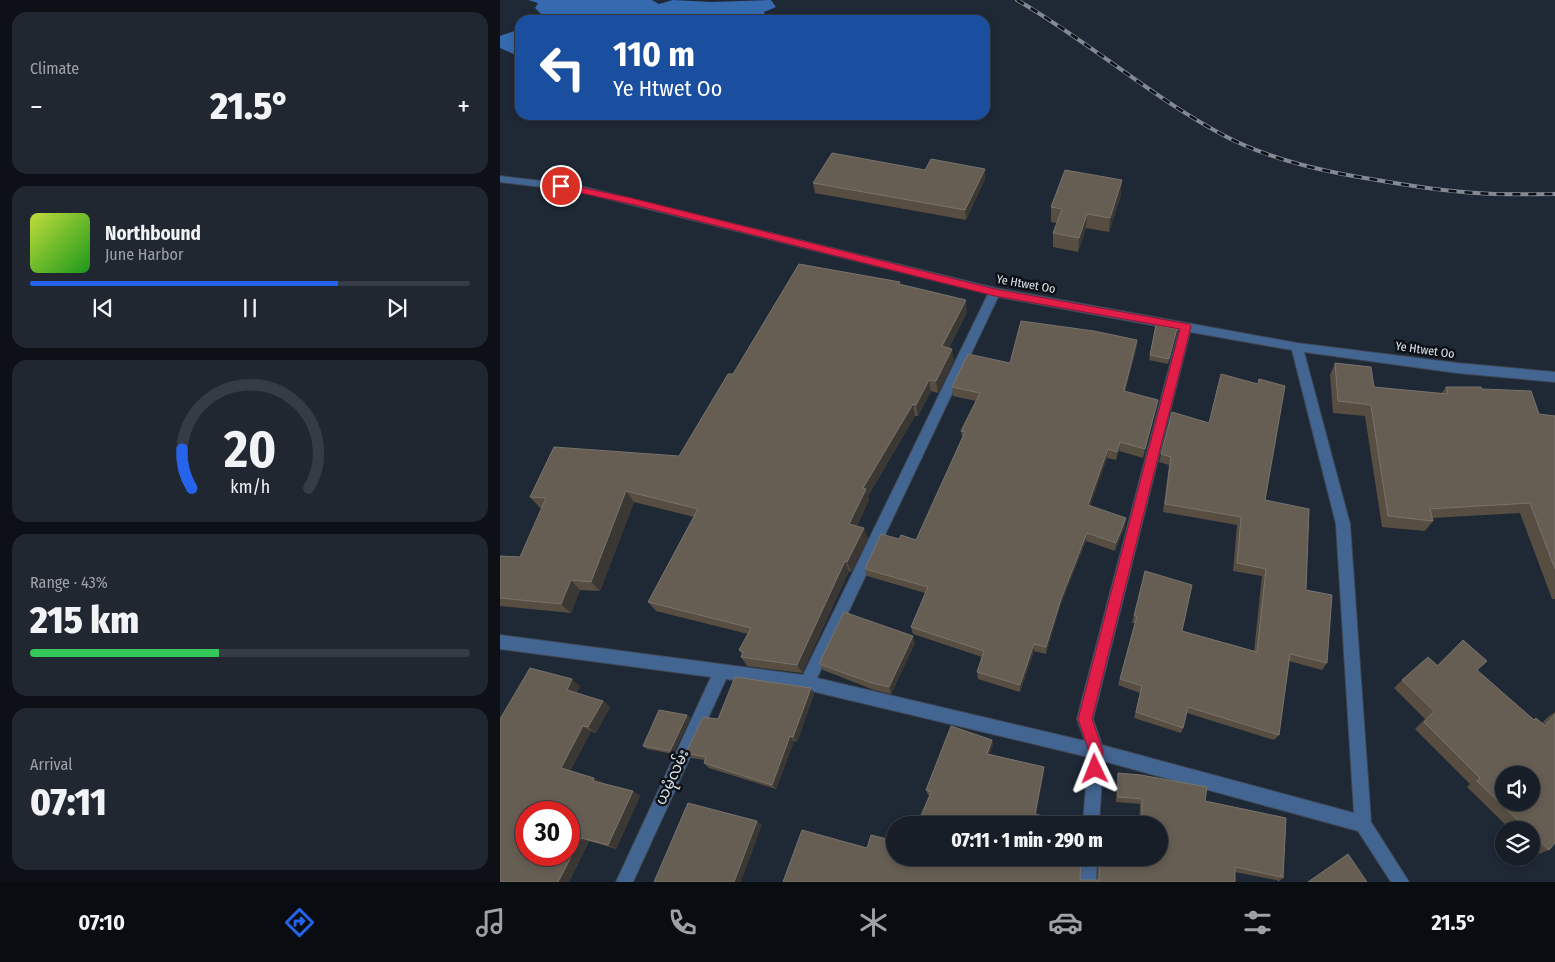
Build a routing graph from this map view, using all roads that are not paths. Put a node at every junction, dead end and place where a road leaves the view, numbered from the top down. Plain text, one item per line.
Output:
1 (500, 179) edge
2 (995, 292) junction
3 (1186, 326) junction
4 (1297, 347) junction
5 (1555, 377) edge
6 (500, 642) edge
7 (721, 673) junction
8 (807, 683) junction
9 (1096, 751) junction
10 (1092, 816) edge
11 (1363, 824) junction
12 (1089, 866) edge
13 (624, 882) edge
14 (1088, 882) edge
15 (1401, 882) edge

1 - 2 street, Ye Htwet Oo
2 - 3 street, Ye Htwet Oo
2 - 8 street
3 - 4 street, Ye Htwet Oo
3 - 9 street
4 - 5 street, Ye Htwet Oo
4 - 11 street
6 - 7 street
7 - 8 street
7 - 13 street, ယမုံလမ်း
8 - 9 street
9 - 10 street
9 - 11 street
11 - 15 street
12 - 14 street

